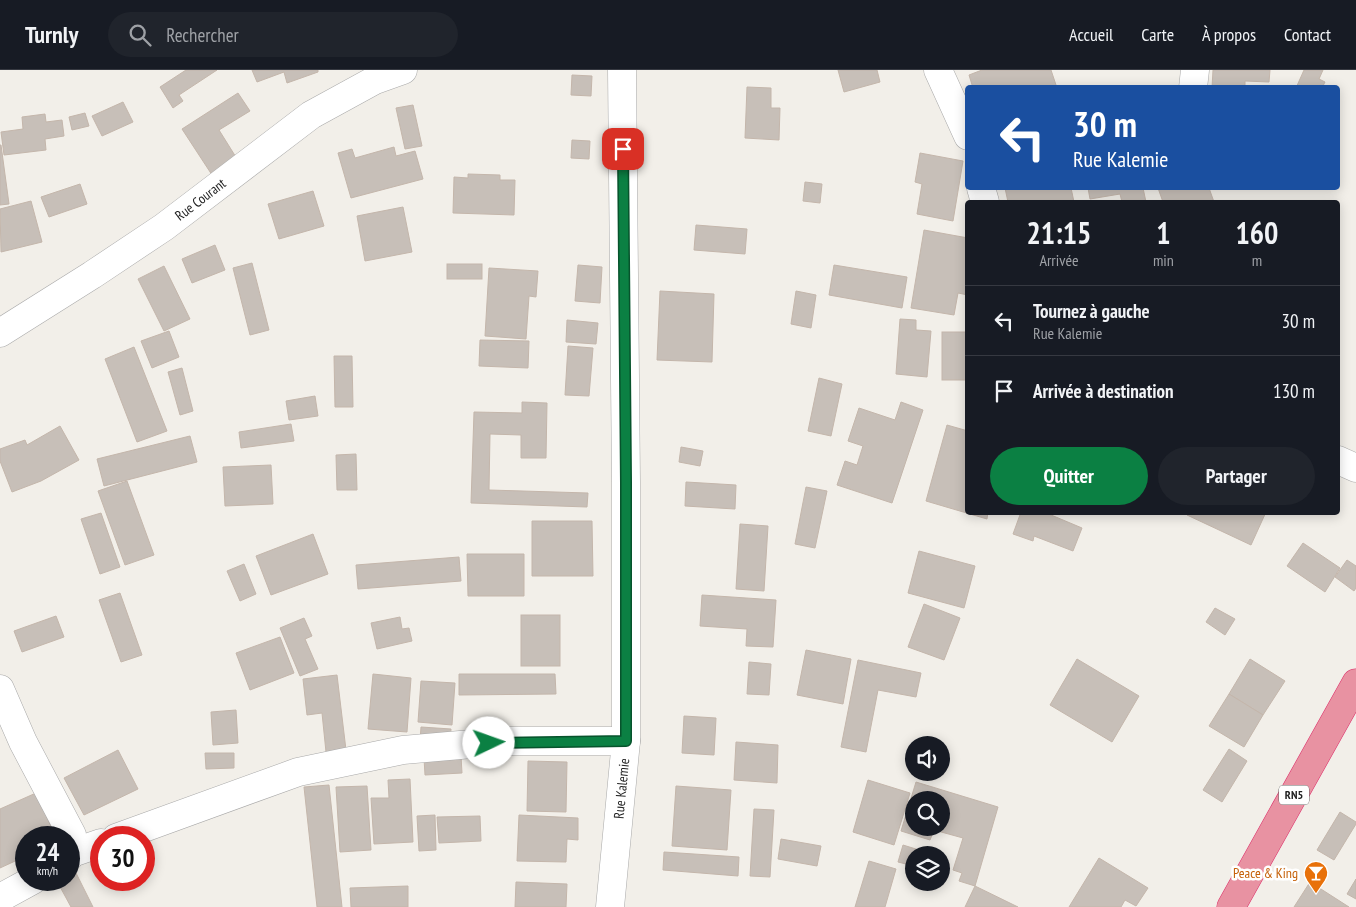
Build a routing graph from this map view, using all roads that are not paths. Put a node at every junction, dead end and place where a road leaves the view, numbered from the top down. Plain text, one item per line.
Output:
1 (403, 70) edge
2 (622, 70) edge
3 (938, 70) edge
4 (1195, 70) edge
5 (1193, 85) edge
6 (965, 129) edge
7 (0, 333) edge
8 (1340, 461) edge
9 (1356, 468) edge
10 (1356, 683) edge
11 (0, 689) edge
12 (626, 741) junction
13 (67, 826) edge
14 (149, 826) edge
15 (15, 890) edge
16 (0, 898) edge
17 (610, 907) edge
18 (1231, 907) edge

1 - 7 street, Rue Courant
2 - 12 street, Rue Kalemie
3 - 6 street
4 - 5 street
8 - 9 street
10 - 18 highway, RN5
11 - 13 street
12 - 14 street
12 - 17 street, Rue Kalemie
15 - 16 street

